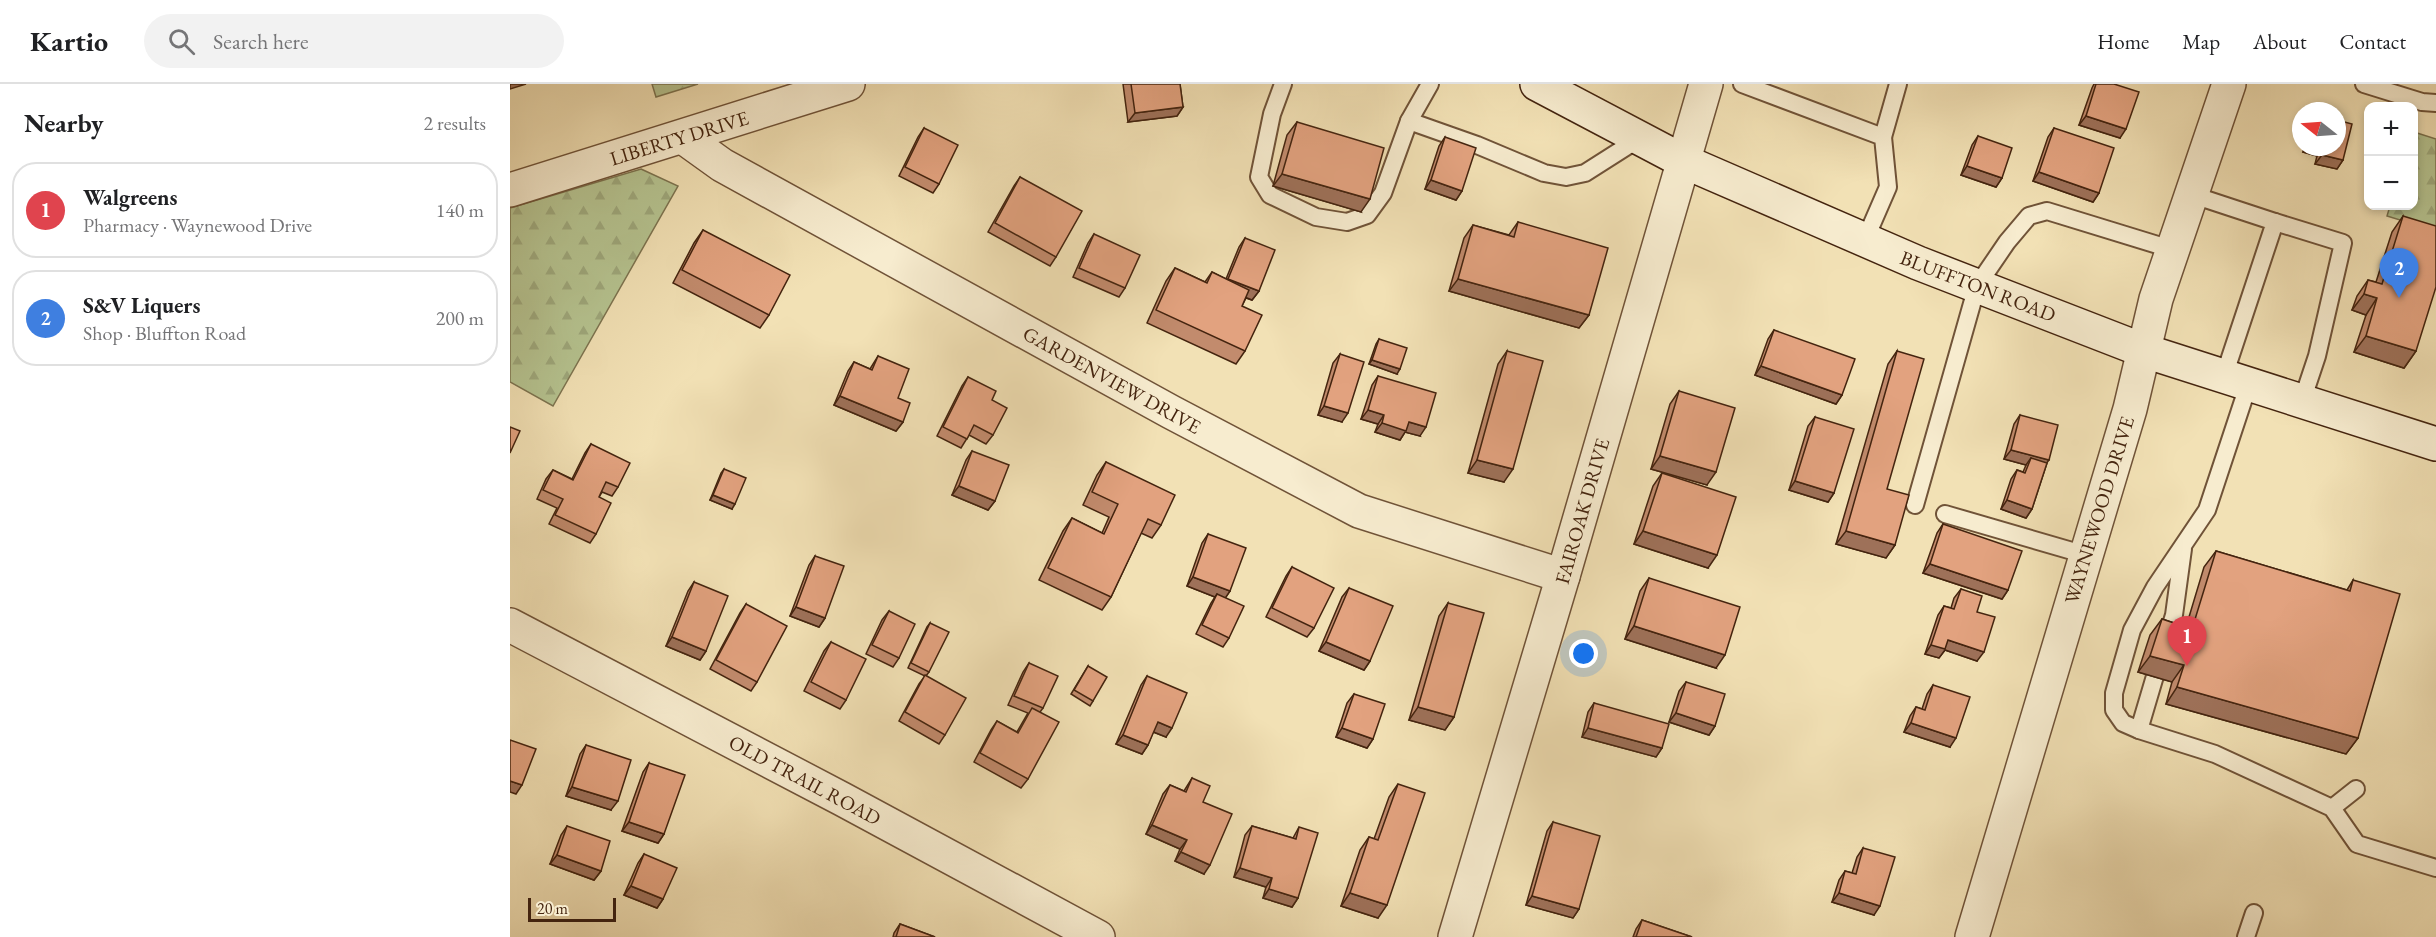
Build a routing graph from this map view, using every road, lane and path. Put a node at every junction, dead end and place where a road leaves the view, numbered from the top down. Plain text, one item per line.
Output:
1 (848, 84) edge
2 (1283, 84) edge
3 (1430, 84) edge
4 (1537, 84) edge
5 (1706, 84) edge
6 (1742, 84) edge
7 (1898, 84) edge
8 (2229, 84) edge
9 (2364, 84) edge
10 (2436, 103) edge
11 (1409, 121) junction
12 (683, 137) junction
13 (1882, 137) junction
14 (1640, 138) junction
15 (1683, 161) junction
16 (510, 190) edge
17 (2193, 195) junction
18 (2275, 222) junction
19 (1865, 240) junction
20 (2174, 249) junction
21 (1977, 286) junction
22 (2145, 351) junction
23 (2237, 380) junction
24 (2302, 401) junction
25 (2436, 444) edge
26 (1915, 505) dead end
27 (1945, 514) dead end
28 (2183, 545) junction
29 (2086, 555) junction
30 (1563, 576) junction
31 (510, 624) edge
32 (2166, 641) edge
33 (2155, 676) edge
34 (2139, 730) junction
35 (2356, 789) dead end
36 (2332, 808) junction
37 (2436, 868) edge
38 (2254, 913) dead end
39 (1098, 937) edge
40 (1455, 937) edge
41 (1972, 937) edge
42 (2246, 937) edge

1 - 12 street, LIBERTY DRIVE
2 - 11 lane
3 - 11 lane
4 - 14 street, BLUFFTON ROAD
5 - 15 street, FAIROAK DRIVE
6 - 13 lane
7 - 13 lane
8 - 17 street, WAYNEWOOD DRIVE
9 - 10 lane
11 - 14 lane
12 - 16 street, LIBERTY DRIVE
12 - 30 street, GARDENVIEW DRIVE
13 - 19 lane
14 - 15 street, BLUFFTON ROAD
15 - 19 street, BLUFFTON ROAD
15 - 30 street, FAIROAK DRIVE
17 - 18 lane
17 - 20 street, WAYNEWOOD DRIVE
18 - 23 lane
18 - 24 lane
19 - 21 street, BLUFFTON ROAD
20 - 21 lane
20 - 22 street, WAYNEWOOD DRIVE
21 - 22 street, BLUFFTON ROAD
21 - 26 lane
22 - 23 street, BLUFFTON ROAD
22 - 29 street, WAYNEWOOD DRIVE
23 - 24 street, BLUFFTON ROAD
23 - 28 lane
24 - 25 street, BLUFFTON ROAD
27 - 29 lane
28 - 32 lane
28 - 34 lane
29 - 41 street, WAYNEWOOD DRIVE
30 - 40 street, FAIROAK DRIVE
31 - 39 street, OLD TRAIL ROAD
33 - 34 lane
34 - 36 lane
35 - 36 lane
36 - 37 lane
38 - 42 lane

